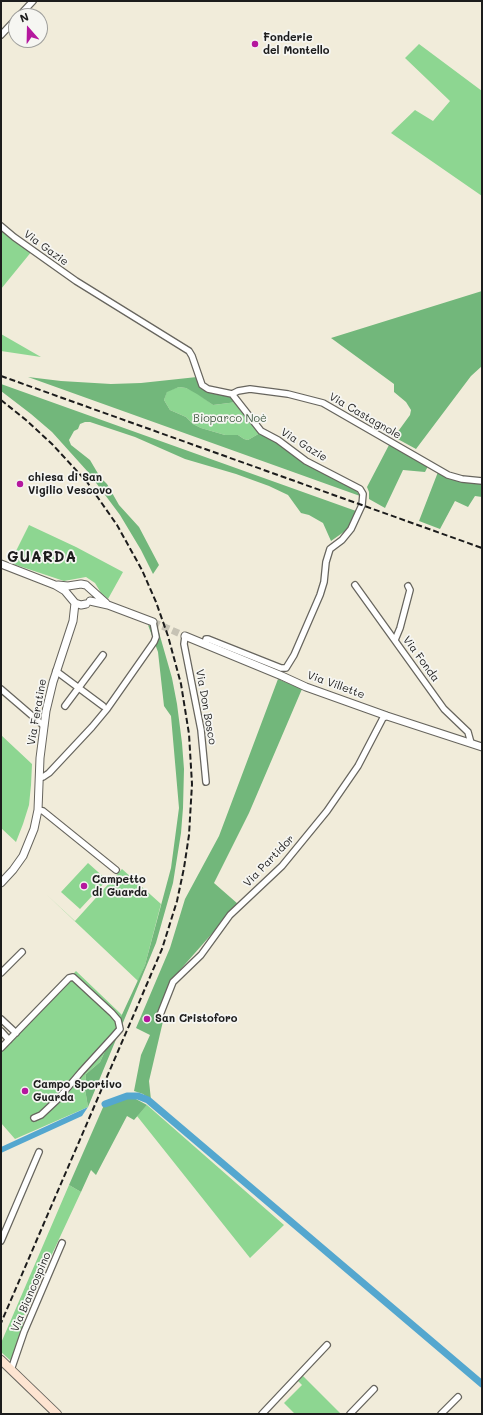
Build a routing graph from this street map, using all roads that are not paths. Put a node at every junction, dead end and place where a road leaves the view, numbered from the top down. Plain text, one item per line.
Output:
1 (8, 28) edge
2 (1, 35) edge
3 (1, 226) edge
4 (232, 394) junction
5 (482, 481) edge
6 (1, 564) edge
7 (55, 585) junction
8 (78, 585) junction
9 (355, 585) dead end
10 (408, 586) dead end
11 (92, 590) junction
12 (73, 600) junction
13 (88, 603) junction
14 (108, 605) junction
15 (73, 621) junction
16 (153, 622) joint
17 (185, 636) joint
18 (395, 640) junction
19 (205, 644) junction
20 (103, 655) dead end
21 (56, 671) junction
22 (78, 688) junction
23 (1, 689) edge
24 (65, 706) dead end
25 (103, 706) dead end
26 (387, 716) junction
27 (44, 726) junction
28 (471, 743) junction
29 (482, 747) edge
30 (40, 778) junction
31 (206, 782) dead end
32 (38, 810) junction
33 (116, 870) dead end
34 (1, 883) edge
35 (22, 952) dead end
36 (1, 973) edge
37 (160, 1016) dead end
38 (1, 1019) edge
39 (1, 1031) edge
40 (16, 1033) junction
41 (9, 1040) junction
42 (1, 1048) edge
43 (34, 1118) dead end
44 (38, 1152) dead end
45 (3, 1228) edge
46 (1, 1241) edge
47 (62, 1243) dead end
48 (327, 1345) dead end
49 (1, 1360) edge
50 (12, 1370) junction
51 (374, 1389) dead end
52 (458, 1397) dead end
53 (57, 1414) edge
54 (262, 1414) edge
55 (350, 1414) edge
56 (441, 1414) edge

1 - 2 street
3 - 4 street, Via Gazie
4 - 5 street, Via Castagnole
4 - 19 street, Via Gazie
6 - 7 street
7 - 8 street
7 - 12 street
8 - 11 street
8 - 12 street
9 - 18 street, Via Fonda
10 - 18 street
11 - 13 street
11 - 14 street
12 - 13 street
12 - 15 street, Via Feratine
13 - 14 street
13 - 15 street, Via Feratine
14 - 16 street
15 - 21 street, Via Feratine
16 - 30 street
17 - 19 street, Via Villette
17 - 31 street, Via Don Bosco
18 - 28 street, Via Fonda
19 - 26 street, Via Villette
20 - 22 street
21 - 22 street
21 - 27 street, Via Feratine
22 - 24 street
22 - 25 street
23 - 27 street
26 - 28 street, Via Villette
26 - 37 street, Via Partidor
27 - 30 street, Via Feratine
28 - 29 street, Via Villette
30 - 32 street, Via Feratine
32 - 33 street
32 - 34 street, Via Feratine
35 - 36 street
38 - 40 street
39 - 41 street
40 - 41 street
40 - 43 street
41 - 42 street
44 - 45 street
45 - 46 street
47 - 50 street, Via Biancospino
48 - 54 street
49 - 50 main road
50 - 53 main road
51 - 55 street
52 - 56 street

